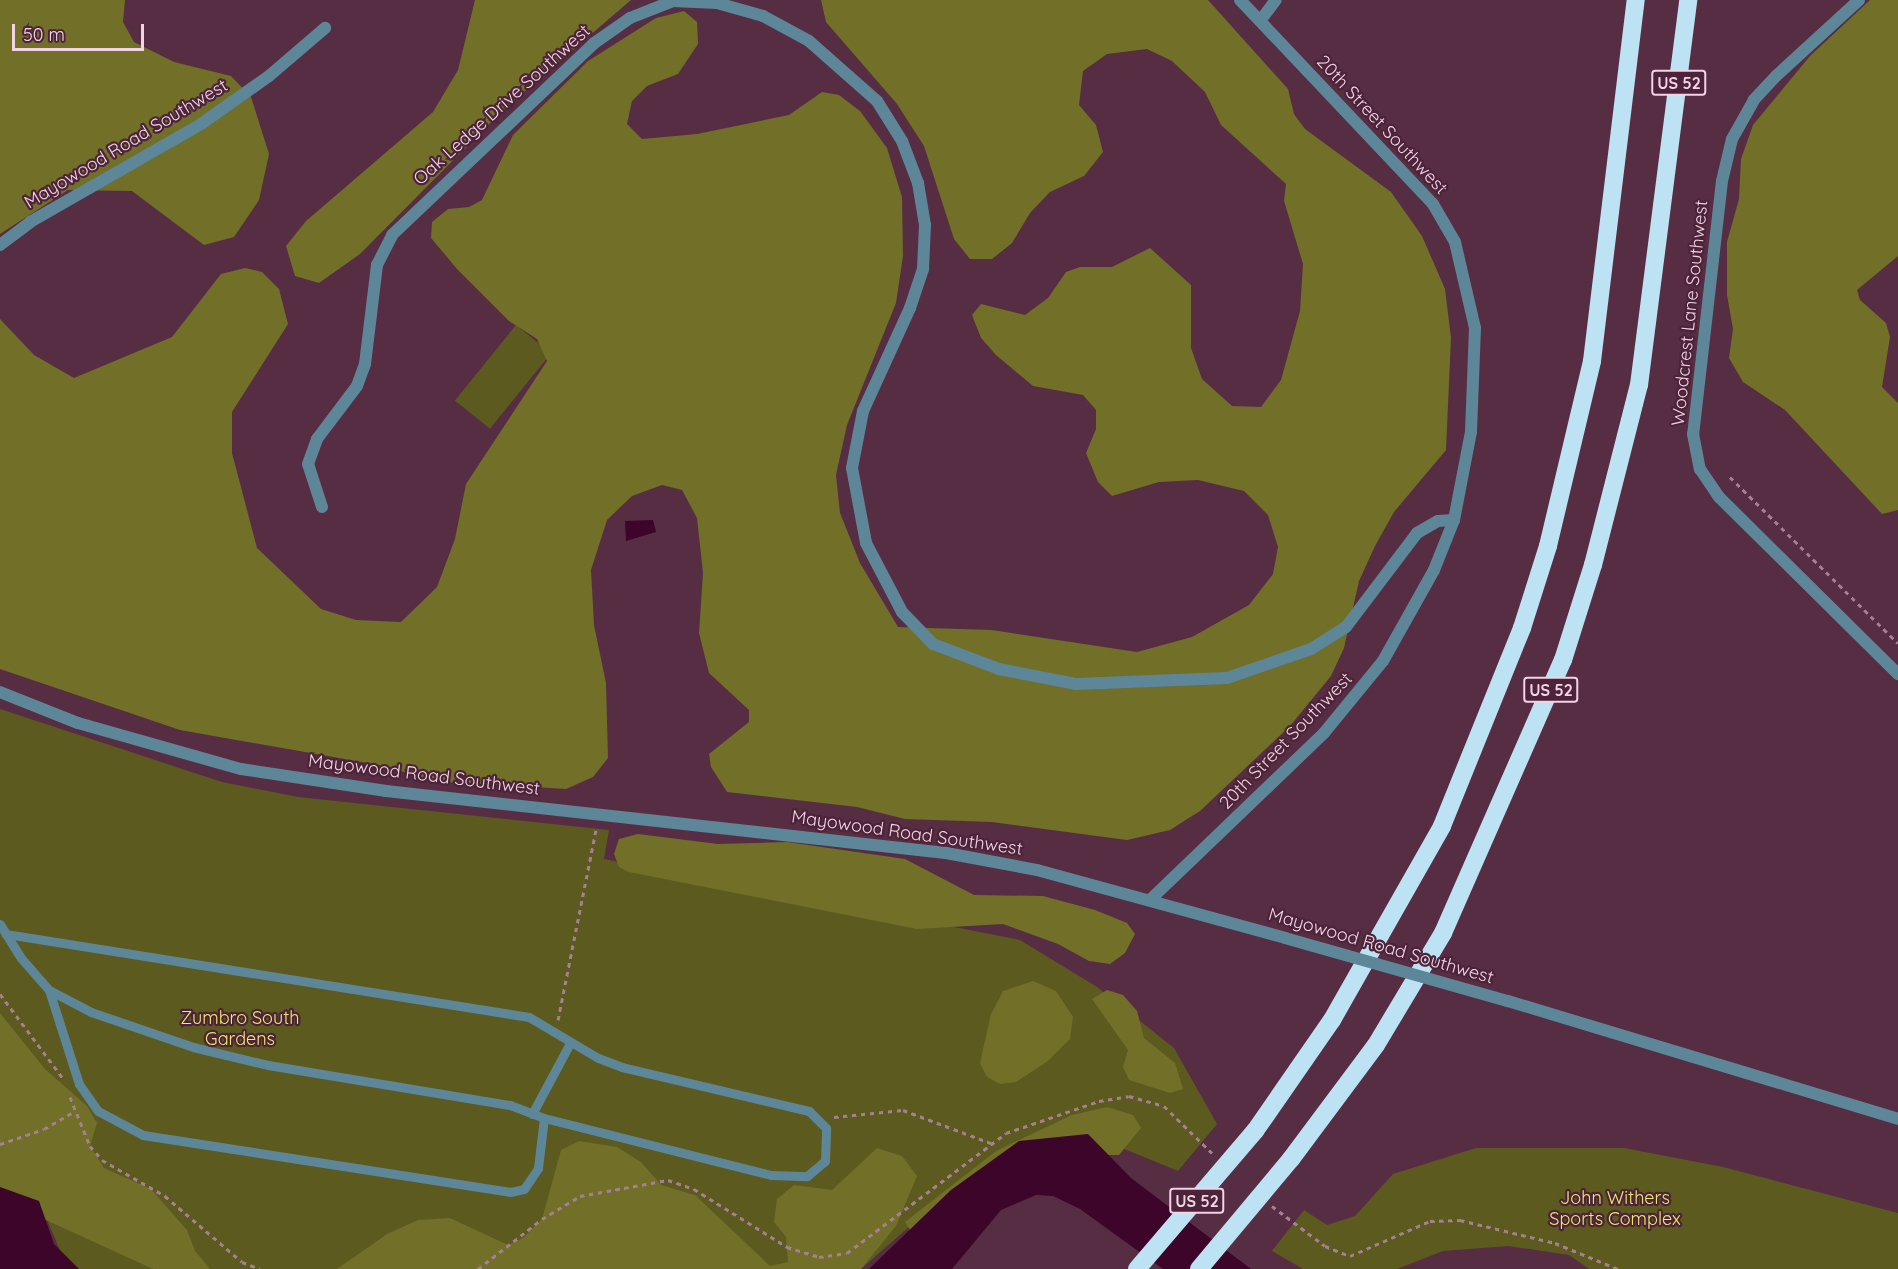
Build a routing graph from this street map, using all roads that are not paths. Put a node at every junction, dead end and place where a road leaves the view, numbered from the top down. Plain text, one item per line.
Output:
1 (1240, 0) edge
2 (1276, 0) edge
3 (1636, 0) edge
4 (1688, 0) edge
5 (1859, 0) edge
6 (1260, 21) junction
7 (325, 28) dead end
8 (0, 245) edge
9 (322, 507) dead end
10 (1454, 520) junction
11 (1898, 674) edge
12 (0, 692) edge
13 (1152, 898) junction
14 (0, 924) edge
15 (6, 934) junction
16 (49, 990) junction
17 (570, 1043) junction
18 (532, 1114) junction
19 (544, 1118) junction
20 (1898, 1119) edge
21 (1137, 1269) edge
22 (1199, 1269) edge

1 - 6 street, 20th Street Southwest
2 - 6 street
3 - 21 highway, US 52, bridge
4 - 22 highway, US 52, bridge
5 - 11 street, Woodcrest Lane Southwest
6 - 10 street, 20th Street Southwest
7 - 8 street, Mayowood Road Southwest
9 - 10 street, Oak Ledge Drive Southwest
10 - 13 street, 20th Street Southwest
12 - 13 street, Mayowood Road Southwest
13 - 20 street, Mayowood Road Southwest, bridge
14 - 15 lane
15 - 16 lane
15 - 17 lane
16 - 18 lane
16 - 19 lane
17 - 18 lane
17 - 19 lane
18 - 19 lane

